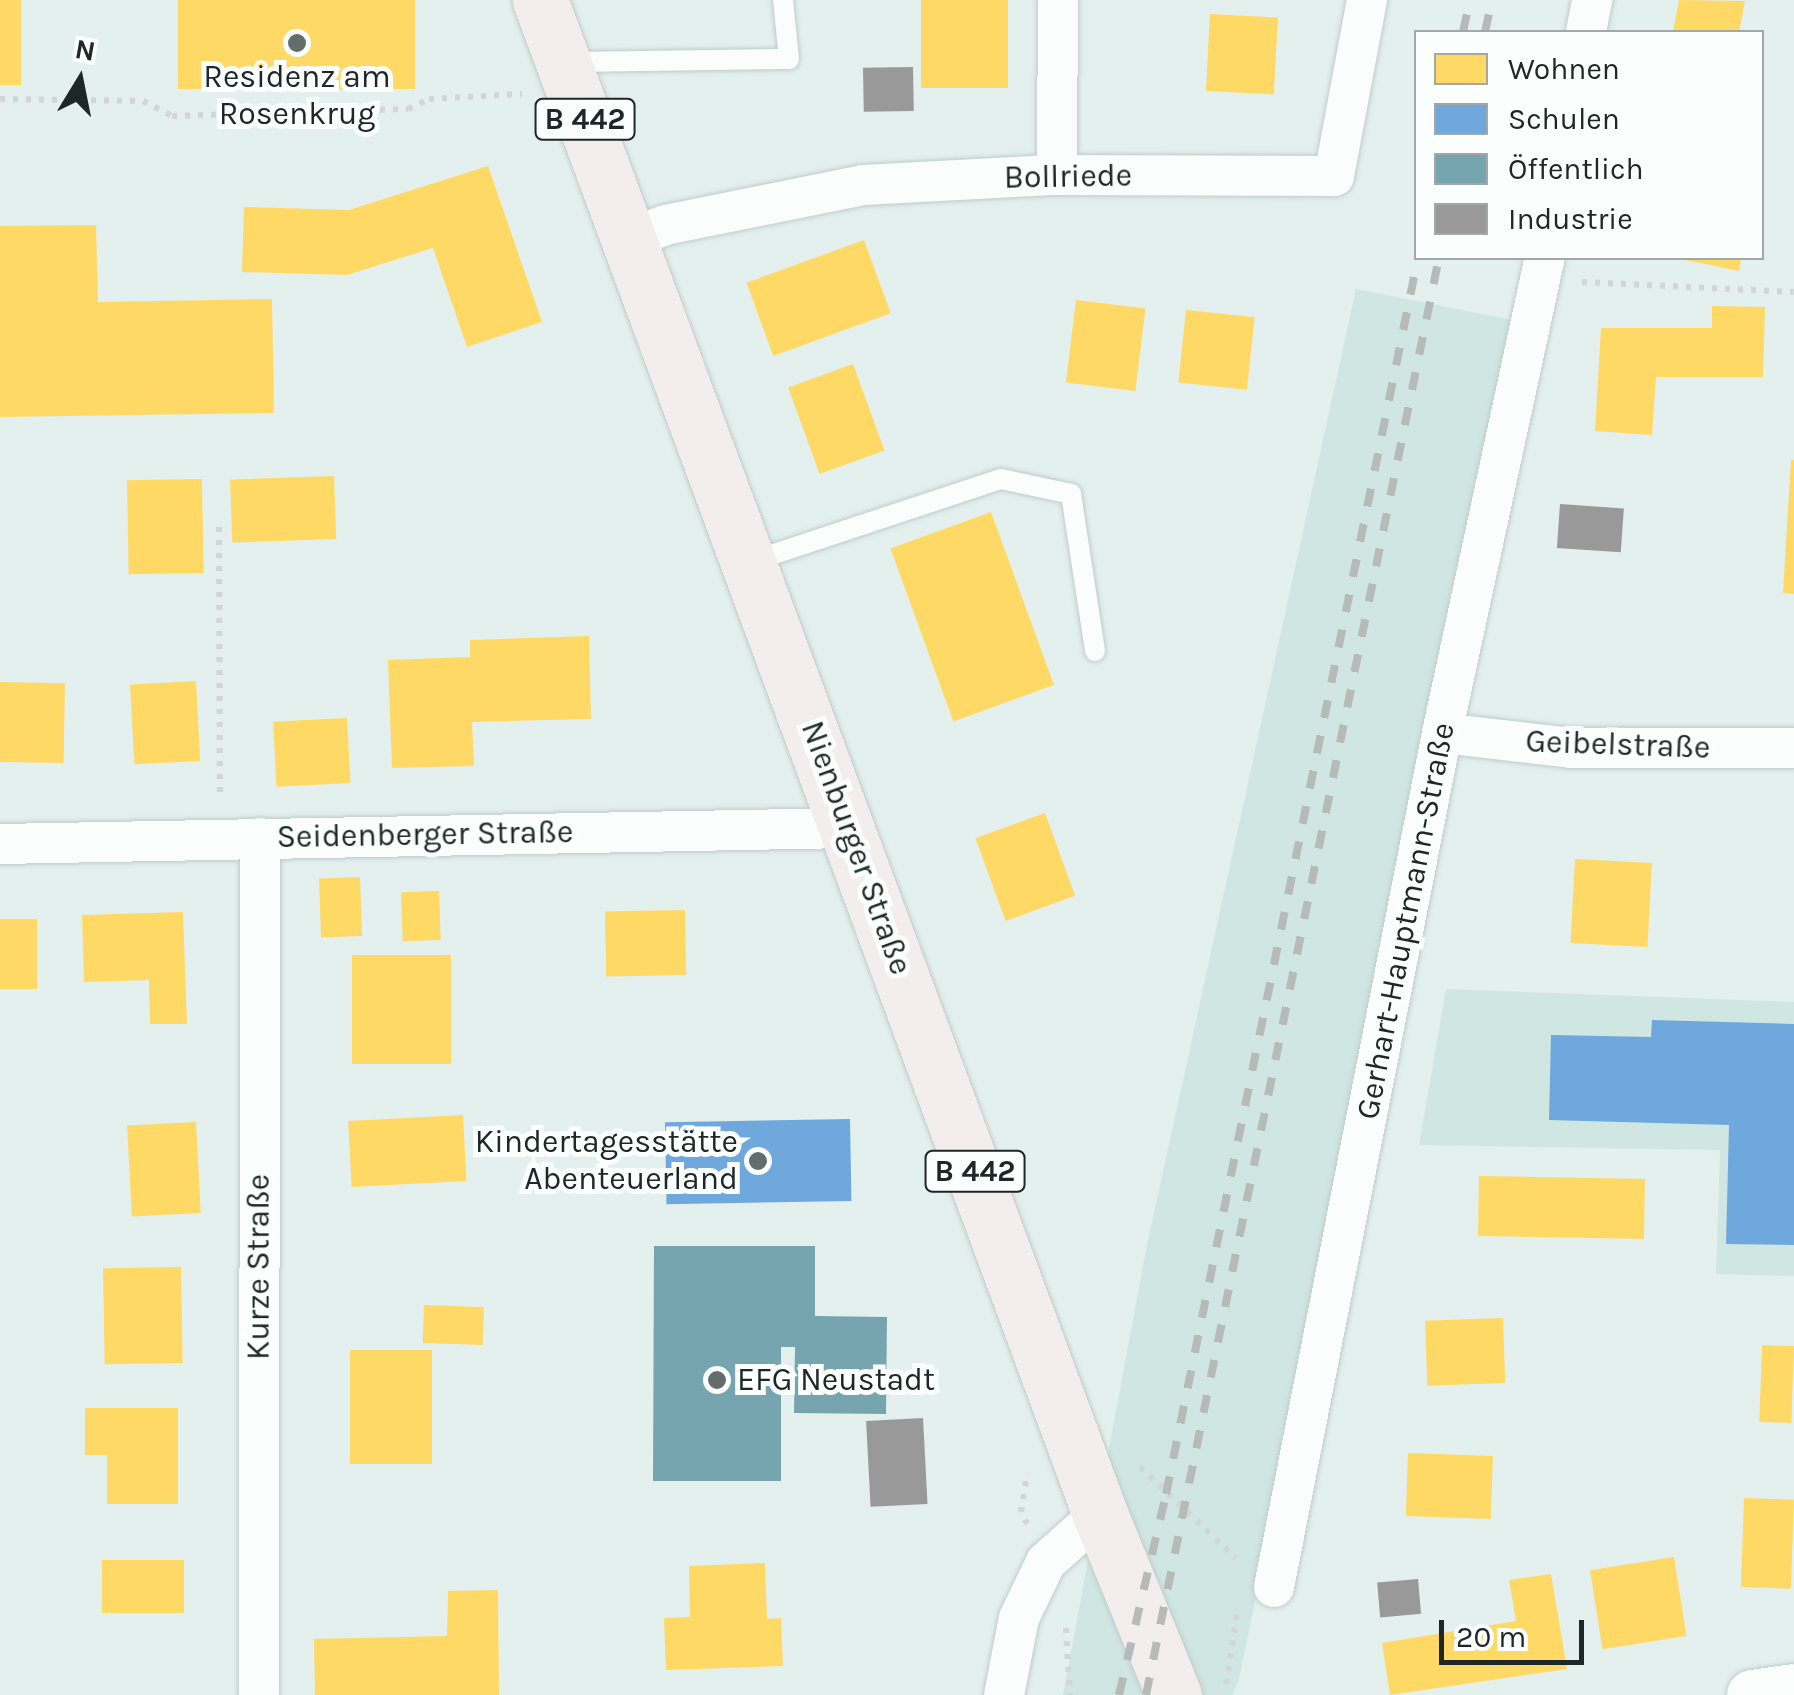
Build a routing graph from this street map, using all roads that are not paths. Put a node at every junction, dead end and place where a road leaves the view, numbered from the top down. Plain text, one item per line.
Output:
1 (540, 0) edge
2 (783, 0) edge
3 (1058, 0) edge
4 (1367, 0) edge
5 (1592, 0) edge
6 (1586, 30) edge
7 (568, 76) junction
8 (1057, 175) junction
9 (630, 238) junction
10 (1543, 269) edge
11 (748, 562) junction
12 (1095, 651) dead end
13 (1442, 733) junction
14 (1794, 748) edge
15 (850, 828) junction
16 (240, 839) junction
17 (0, 844) edge
18 (1100, 1514) junction
19 (1274, 1587) dead end
20 (1794, 1689) edge
21 (258, 1695) edge
22 (1004, 1695) edge
23 (1174, 1695) edge
24 (1752, 1695) edge

1 - 7 main road, Nienburger Straße / B 442
2 - 7 lane
3 - 8 street
4 - 8 street, Bollriede
5 - 6 street
7 - 9 main road, Nienburger Straße / B 442
8 - 9 street, Bollriede
9 - 11 main road, Nienburger Straße / B 442
10 - 13 street, Gerhart-Hauptmann-Straße
11 - 12 lane
11 - 15 main road, Nienburger Straße / B 442
13 - 14 street, Geibelstraße
13 - 19 street, Gerhart-Hauptmann-Straße
15 - 16 street, Seidenberger Straße
15 - 18 main road, Nienburger Straße / B 442
16 - 17 street, Seidenberger Straße
16 - 21 street, Kurze Straße
18 - 22 street
18 - 23 main road, Nienburger Straße / B 442
20 - 24 street

